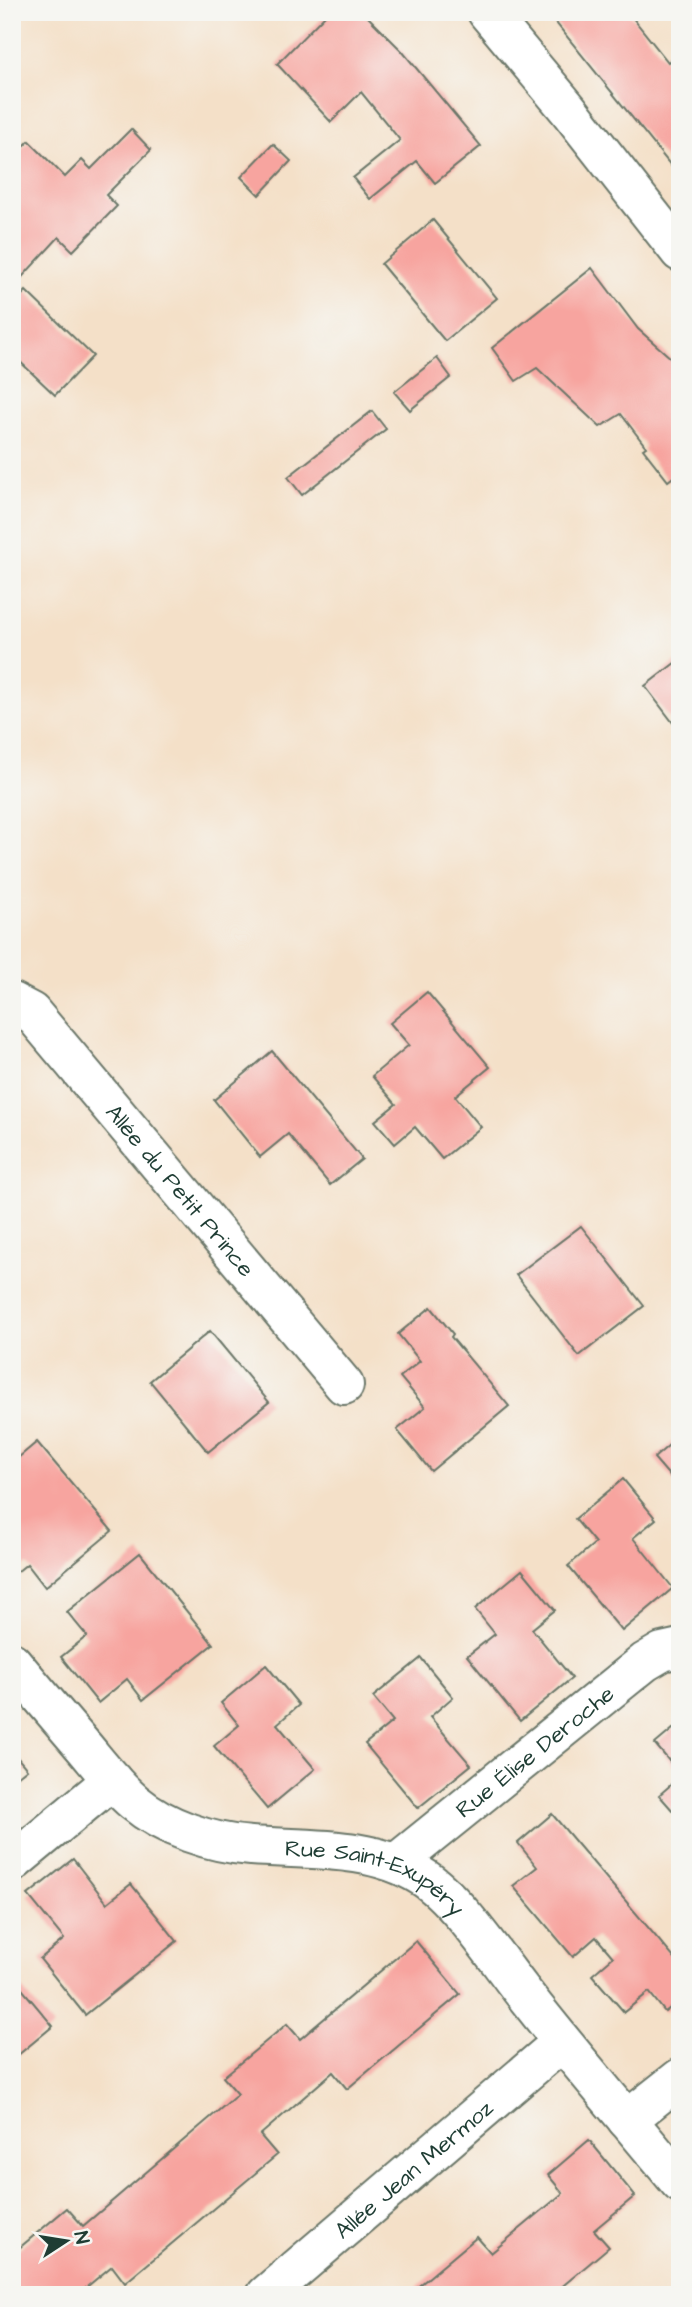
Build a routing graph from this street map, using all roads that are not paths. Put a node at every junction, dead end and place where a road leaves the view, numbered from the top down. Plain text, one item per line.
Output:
1 (487, 12) edge
2 (676, 240) edge
3 (12, 1002) edge
4 (344, 1385) dead end
5 (680, 1648) edge
6 (12, 1662) edge
7 (111, 1780) junction
8 (12, 1863) edge
9 (396, 1863) junction
10 (562, 2042) junction
11 (680, 2078) edge
12 (627, 2120) junction
13 (680, 2183) edge
14 (265, 2295) edge

1 - 2 street
3 - 4 street, Allée du Petit Prince
5 - 9 street, Rue Élise Deroche
6 - 7 street, Rue Saint-Exupéry
7 - 8 street
7 - 9 street, Rue Saint-Exupéry
9 - 10 street, Rue Saint-Exupéry
10 - 12 street, Rue Saint-Exupéry
10 - 14 street, Allée Jean Mermoz
11 - 12 street
12 - 13 street, Rue Saint-Exupéry

